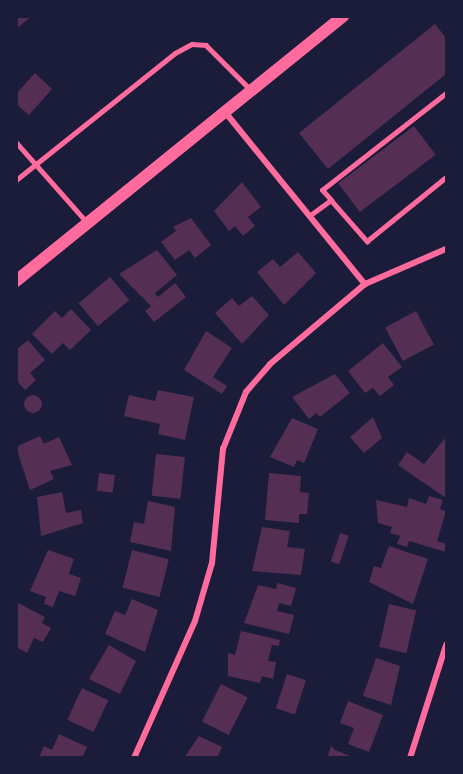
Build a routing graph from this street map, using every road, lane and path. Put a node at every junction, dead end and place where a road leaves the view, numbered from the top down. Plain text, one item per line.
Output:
1 (343, 16) edge
2 (251, 91) junction
3 (447, 93) edge
4 (225, 112) junction
5 (16, 142) edge
6 (37, 164) junction
7 (447, 177) edge
8 (16, 180) edge
9 (331, 200) junction
10 (309, 216) junction
11 (88, 223) junction
12 (447, 249) edge
13 (16, 281) edge
14 (365, 284) junction
15 (447, 645) edge
16 (134, 758) edge
17 (410, 758) edge

1 - 2 main road
2 - 4 main road
2 - 6 lane
3 - 9 lane
4 - 10 street
4 - 11 main road
5 - 6 lane
6 - 8 lane
6 - 11 lane
7 - 9 lane
9 - 10 lane
10 - 14 street
11 - 13 main road
12 - 14 street
14 - 16 street
15 - 17 street

